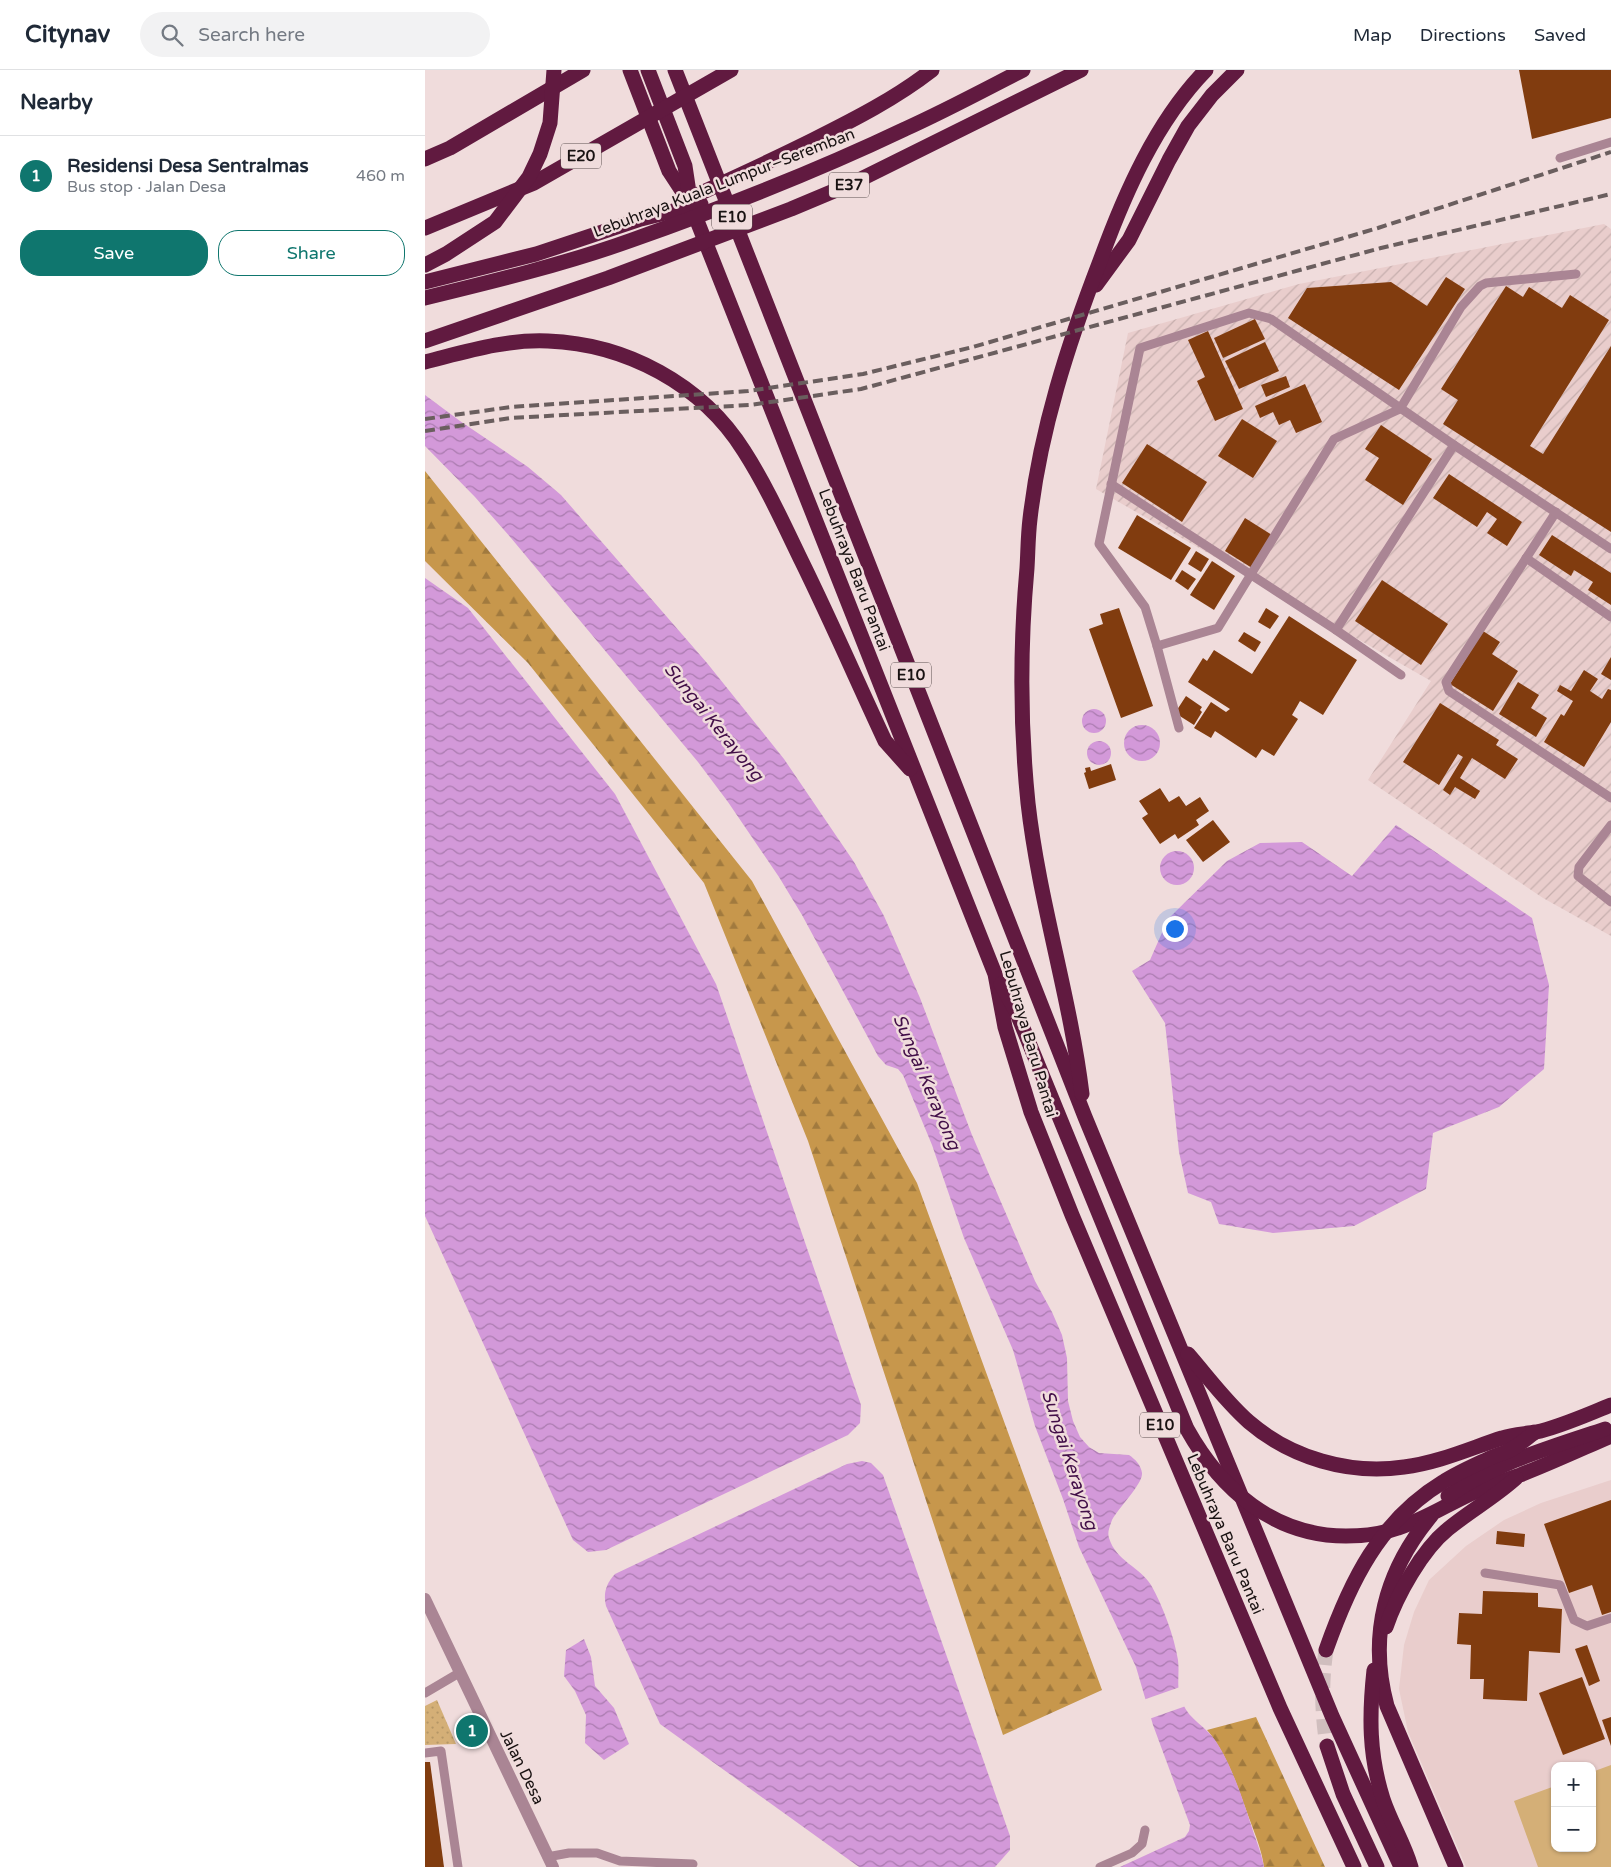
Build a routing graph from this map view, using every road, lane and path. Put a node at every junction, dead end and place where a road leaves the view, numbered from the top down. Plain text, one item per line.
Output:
1 (554, 70) edge
2 (583, 70) edge
3 (630, 70) edge
4 (647, 70) edge
5 (675, 70) edge
6 (731, 70) edge
7 (932, 70) edge
8 (1023, 70) edge
9 (1081, 70) edge
10 (1206, 70) edge
11 (1237, 70) edge
12 (1611, 142) edge
13 (1560, 158) dead end
14 (425, 159) edge
15 (782, 183) junction
16 (690, 203) junction
17 (641, 219) junction
18 (425, 228) edge
19 (425, 265) edge
20 (1576, 274) dead end
21 (425, 282) edge
22 (425, 298) edge
23 (1085, 301) junction
24 (428, 346) edge
25 (425, 362) edge
26 (1400, 408) junction
27 (1454, 445) junction
28 (1111, 484) junction
29 (1556, 512) junction
30 (1611, 549) edge
31 (1526, 558) junction
32 (1251, 575) junction
33 (1611, 617) edge
34 (1336, 630) junction
35 (1157, 646) junction
36 (1401, 675) dead end
37 (1179, 728) dead end
38 (919, 780) junction
39 (1611, 798) edge
40 (1611, 825) edge
41 (1611, 902) edge
42 (995, 974) junction
43 (1085, 1117) junction
44 (1179, 1343) junction
45 (1611, 1405) edge
46 (1611, 1427) edge
47 (1537, 1432) junction
48 (1611, 1436) edge
49 (1519, 1475) junction
50 (1485, 1573) dead end
51 (425, 1599) edge
52 (1611, 1618) edge
53 (1326, 1650) tunnel mouth
54 (459, 1673) junction
55 (425, 1694) edge
56 (1327, 1746) tunnel mouth
57 (425, 1753) edge
58 (1145, 1830) dead end
59 (550, 1862) edge
60 (693, 1864) dead end
61 (458, 1867) edge
62 (1100, 1867) edge
63 (1354, 1867) edge
64 (1377, 1867) edge
65 (1401, 1867) edge
66 (1411, 1867) edge
67 (1455, 1867) edge

1 - 19 highway
2 - 14 highway
3 - 16 highway
4 - 16 highway
5 - 43 highway, E10
6 - 18 highway, E20
7 - 17 highway
8 - 15 highway, Lebuhraya Kuala Lumpur–Seremban / E37
9 - 24 highway, E37
10 - 23 highway
11 - 23 highway
12 - 13 lane
15 - 17 highway
15 - 22 highway, Lebuhraya Kuala Lumpur–Seremban / E37
16 - 38 highway, Lebuhraya Baru Pantai / E10
17 - 21 highway
20 - 26 lane
23 - 43 highway
25 - 38 highway
26 - 27 lane
26 - 28 lane
26 - 32 lane
27 - 29 lane
27 - 34 lane
28 - 32 lane
28 - 35 lane
29 - 30 lane
29 - 31 lane
31 - 33 lane
31 - 39 lane
32 - 34 lane
32 - 35 lane
34 - 36 lane
35 - 37 lane
38 - 42 highway, Lebuhraya Baru Pantai / E10
40 - 41 lane
42 - 49 highway
42 - 63 highway, Lebuhraya Baru Pantai / E10
43 - 44 highway, Lebuhraya Baru Pantai / E10
44 - 47 highway
44 - 65 highway, Lebuhraya Baru Pantai / E10
45 - 47 highway
46 - 67 highway
47 - 53 highway
48 - 49 highway
49 - 66 highway
50 - 52 lane
51 - 54 street, Jalan Desa
54 - 55 lane
54 - 59 street, Jalan Desa
56 - 64 highway
57 - 61 lane
58 - 62 lane
59 - 60 lane

